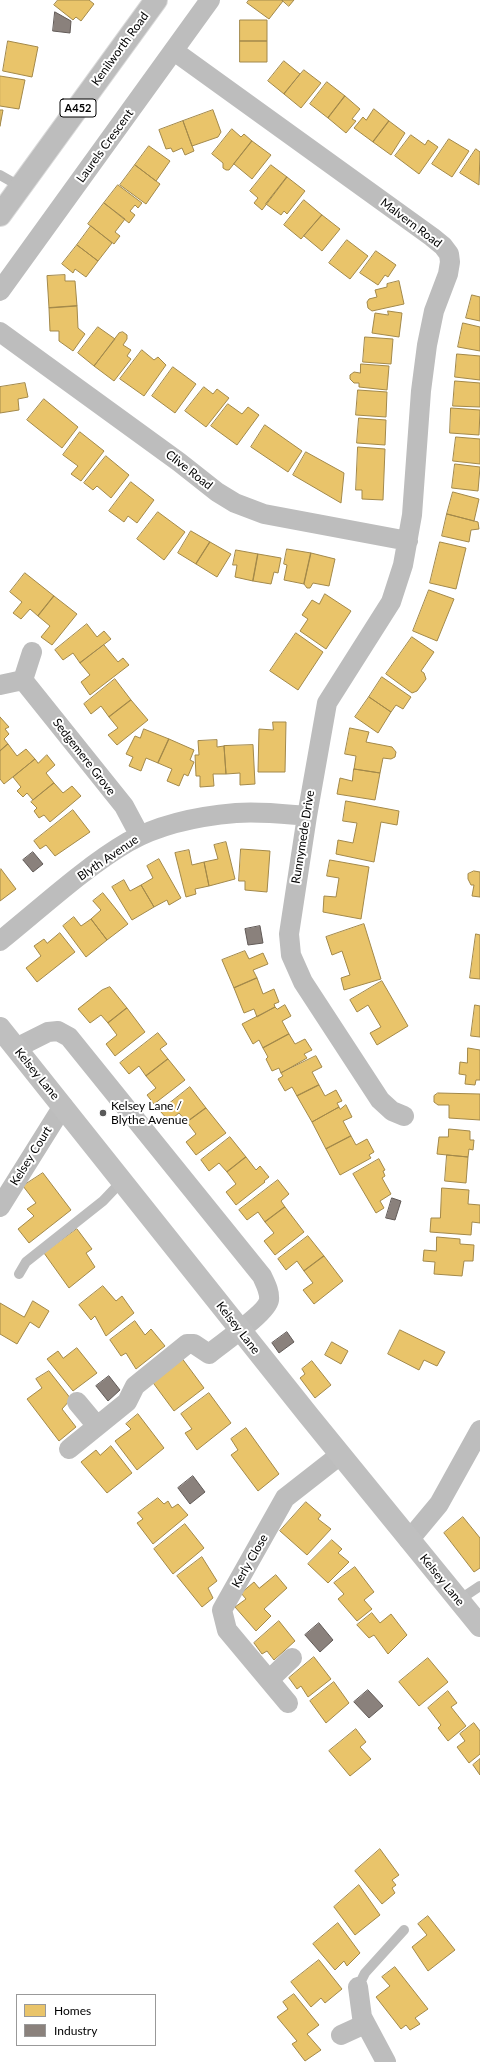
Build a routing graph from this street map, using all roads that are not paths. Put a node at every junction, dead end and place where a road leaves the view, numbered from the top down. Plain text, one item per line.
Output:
1 (156, 0) edge
2 (210, 0) edge
3 (174, 51) junction
4 (0, 175) edge
5 (20, 187) junction
6 (0, 215) edge
7 (0, 291) edge
8 (0, 332) edge
9 (408, 541) junction
10 (32, 652) dead end
11 (23, 680) junction
12 (0, 685) edge
13 (307, 816) junction
14 (140, 836) junction
15 (0, 941) edge
16 (0, 1028) edge
17 (16, 1048) junction
18 (63, 1106) junction
19 (404, 1116) dead end
20 (122, 1181) junction
21 (0, 1207) edge
22 (19, 1274) dead end
23 (239, 1329) junction
24 (77, 1402) dead end
25 (97, 1426) junction
26 (480, 1430) edge
27 (69, 1449) dead end
28 (340, 1455) junction
29 (409, 1540) junction
30 (480, 1586) edge
31 (459, 1600) junction
32 (480, 1626) edge
33 (292, 1658) dead end
34 (269, 1680) junction
35 (288, 1703) dead end
36 (404, 1930) dead end
37 (358, 1986) joint
38 (366, 2024) junction
39 (341, 2035) dead end
40 (386, 2062) edge

1 - 5 highway, Kenilworth Road / A452
2 - 3 street, Laurels Crescent
3 - 7 street, Laurels Crescent
3 - 9 street, Malvern Road
4 - 5 lane
5 - 6 highway, Kenilworth Road / A452
8 - 9 street, Clive Road
9 - 13 street, Runnymede Drive
10 - 11 street
11 - 12 street
11 - 14 street, Sedgemere Grove
13 - 14 street, Blyth Avenue
13 - 19 street, Runnymede Drive
14 - 15 street, Blyth Avenue
16 - 17 main road, Kelsey Lane
17 - 18 main road, Kelsey Lane
17 - 23 street
18 - 20 main road, Kelsey Lane
18 - 21 street, Kelsey Court
20 - 22 lane
20 - 23 main road, Kelsey Lane
23 - 25 street
23 - 28 main road, Kelsey Lane
24 - 25 street
25 - 27 street
26 - 29 street
28 - 29 main road, Kelsey Lane
28 - 34 street, Kerly Close
29 - 31 main road, Kelsey Lane
30 - 31 lane
31 - 32 main road, Kelsey Lane
33 - 34 street
34 - 35 street, Kerly Close
36 - 37 lane
37 - 38 street
38 - 39 street
38 - 40 street

